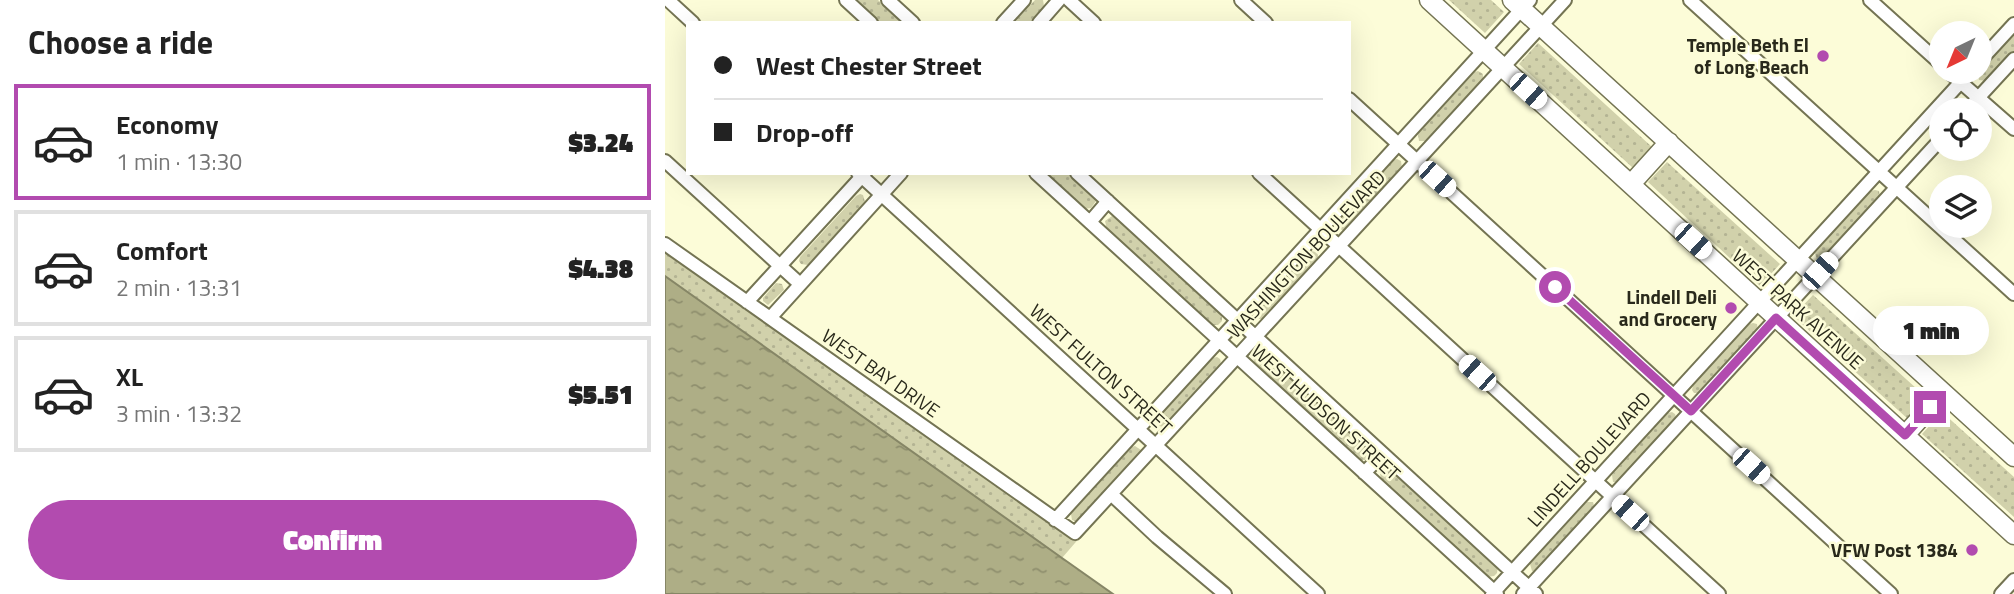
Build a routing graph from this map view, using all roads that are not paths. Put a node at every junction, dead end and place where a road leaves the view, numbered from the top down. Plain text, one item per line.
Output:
1 (668, 0) edge
2 (846, 0) edge
3 (888, 0) edge
4 (1024, 0) edge
5 (1059, 0) edge
6 (1069, 0) edge
7 (1241, 0) edge
8 (1429, 0) edge
9 (1565, 0) edge
10 (1690, 0) edge
11 (1870, 0) edge
12 (1522, 3) edge
13 (691, 21) edge
14 (869, 21) edge
15 (911, 21) edge
16 (1005, 21) edge
17 (1041, 21) edge
18 (1092, 21) edge
19 (1264, 21) edge
20 (2014, 24) edge
21 (1541, 26) junction
22 (1992, 48) edge
23 (1484, 50) junction
24 (1929, 53) edge
25 (2014, 59) edge
26 (1503, 68) junction
27 (1958, 84) edge
28 (1962, 84) edge
29 (1978, 98) joint
30 (1351, 101) edge
31 (1992, 110) edge
32 (2014, 129) edge
33 (1669, 142) junction
34 (1399, 144) junction
35 (1929, 152) edge
36 (665, 161) edge
37 (1417, 161) junction
38 (1878, 172) junction
39 (861, 175) edge
40 (863, 175) edge
41 (899, 175) edge
42 (1038, 175) edge
43 (1079, 175) edge
44 (1261, 175) edge
45 (1631, 184) junction
46 (1895, 188) junction
47 (882, 195) junction
48 (1108, 201) junction
49 (1090, 222) junction
50 (1320, 230) junction
51 (665, 244) edge
52 (1339, 246) junction
53 (1797, 259) junction
54 (780, 266) junction
55 (1815, 275) junction
56 (800, 284) junction
57 (2014, 294) edge
58 (747, 302) junction
59 (1759, 302) junction
60 (769, 318) junction
61 (1776, 318) junction
62 (1238, 320) junction
63 (1256, 337) junction
64 (1219, 341) junction
65 (1237, 357) junction
66 (1943, 393) junction
67 (1673, 395) junction
68 (1691, 411) junction
69 (1138, 429) junction
70 (1905, 435) junction
71 (1156, 445) junction
72 (1383, 454) junction
73 (2014, 457) edge
74 (1364, 473) junction
75 (1595, 481) junction
76 (1111, 494) junction
77 (1612, 496) junction
78 (1055, 520) junction
79 (1075, 533) joint
80 (2014, 536) edge
81 (1513, 572) junction
82 (2014, 580) edge
83 (1529, 592) edge
84 (1494, 593) edge
85 (1225, 594) edge
86 (1318, 594) edge
87 (1720, 594) edge
88 (1891, 594) edge
89 (2001, 594) edge

1 - 13 street
2 - 14 street
3 - 15 street
4 - 16 street
5 - 17 street
6 - 18 street
7 - 19 street
8 - 23 highway, WEST PARK AVENUE
9 - 21 street, WASHINGTON BOULEVARD
10 - 38 street
11 - 24 street
12 - 21 highway, WEST PARK AVENUE
12 - 23 street, WASHINGTON BOULEVARD
20 - 22 street
21 - 26 street, WASHINGTON BOULEVARD
21 - 33 highway, WEST PARK AVENUE
23 - 26 highway, WEST PARK AVENUE
23 - 34 street, WASHINGTON BOULEVARD
25 - 29 street
26 - 37 street, WASHINGTON BOULEVARD
26 - 45 highway, WEST PARK AVENUE
27 - 38 street, LINDELL BOULEVARD
28 - 29 street
30 - 34 street
31 - 32 street
33 - 45 highway
33 - 53 highway, WEST PARK AVENUE
34 - 37 street
34 - 50 street, WASHINGTON BOULEVARD
35 - 46 street
36 - 54 street
37 - 52 street, WASHINGTON BOULEVARD
37 - 67 street
38 - 46 street
38 - 53 street, LINDELL BOULEVARD
39 - 54 street
40 - 47 street, WEST FULTON STREET
41 - 47 street
42 - 49 street, WEST HUDSON STREET
43 - 48 street, WEST HUDSON STREET
44 - 50 street
45 - 59 highway, WEST PARK AVENUE
46 - 55 street
46 - 57 street
47 - 56 street
47 - 69 street, WEST FULTON STREET
48 - 49 street
48 - 62 street, WEST HUDSON STREET
49 - 64 street, WEST HUDSON STREET
50 - 52 street
50 - 62 street, WASHINGTON BOULEVARD
51 - 58 street, WEST BAY DRIVE
52 - 63 street, WASHINGTON BOULEVARD
52 - 75 street
53 - 55 highway, WEST PARK AVENUE
53 - 59 street, LINDELL BOULEVARD
54 - 56 street
54 - 58 street
55 - 61 street
55 - 66 highway, WEST PARK AVENUE
56 - 60 street
58 - 60 street, WEST BAY DRIVE
59 - 61 highway, WEST PARK AVENUE
59 - 67 street, LINDELL BOULEVARD
60 - 78 street, WEST BAY DRIVE
61 - 68 street
61 - 70 highway, WEST PARK AVENUE
62 - 63 street, WEST HUDSON STREET
62 - 64 street, WASHINGTON BOULEVARD
63 - 65 street, WASHINGTON BOULEVARD
63 - 72 street, WEST HUDSON STREET
64 - 65 street, WEST HUDSON STREET
64 - 69 street, WASHINGTON BOULEVARD
65 - 71 street, WASHINGTON BOULEVARD
65 - 74 street, WEST HUDSON STREET
66 - 70 highway
66 - 73 highway, WEST PARK AVENUE
67 - 68 street
67 - 75 street, LINDELL BOULEVARD
68 - 77 street
68 - 88 street
69 - 71 street, WEST FULTON STREET
69 - 78 street, WASHINGTON BOULEVARD
70 - 80 highway, WEST PARK AVENUE
71 - 76 street, WASHINGTON BOULEVARD
71 - 86 street, WEST FULTON STREET
72 - 74 street
72 - 81 street, WEST HUDSON STREET
74 - 84 street, WEST HUDSON STREET
75 - 77 street
75 - 81 street, LINDELL BOULEVARD
76 - 79 street, WASHINGTON BOULEVARD
76 - 85 street
77 - 83 street
77 - 87 street
78 - 79 street, WEST BAY DRIVE
81 - 83 street, WEST HUDSON STREET
81 - 84 street, LINDELL BOULEVARD
82 - 89 street

